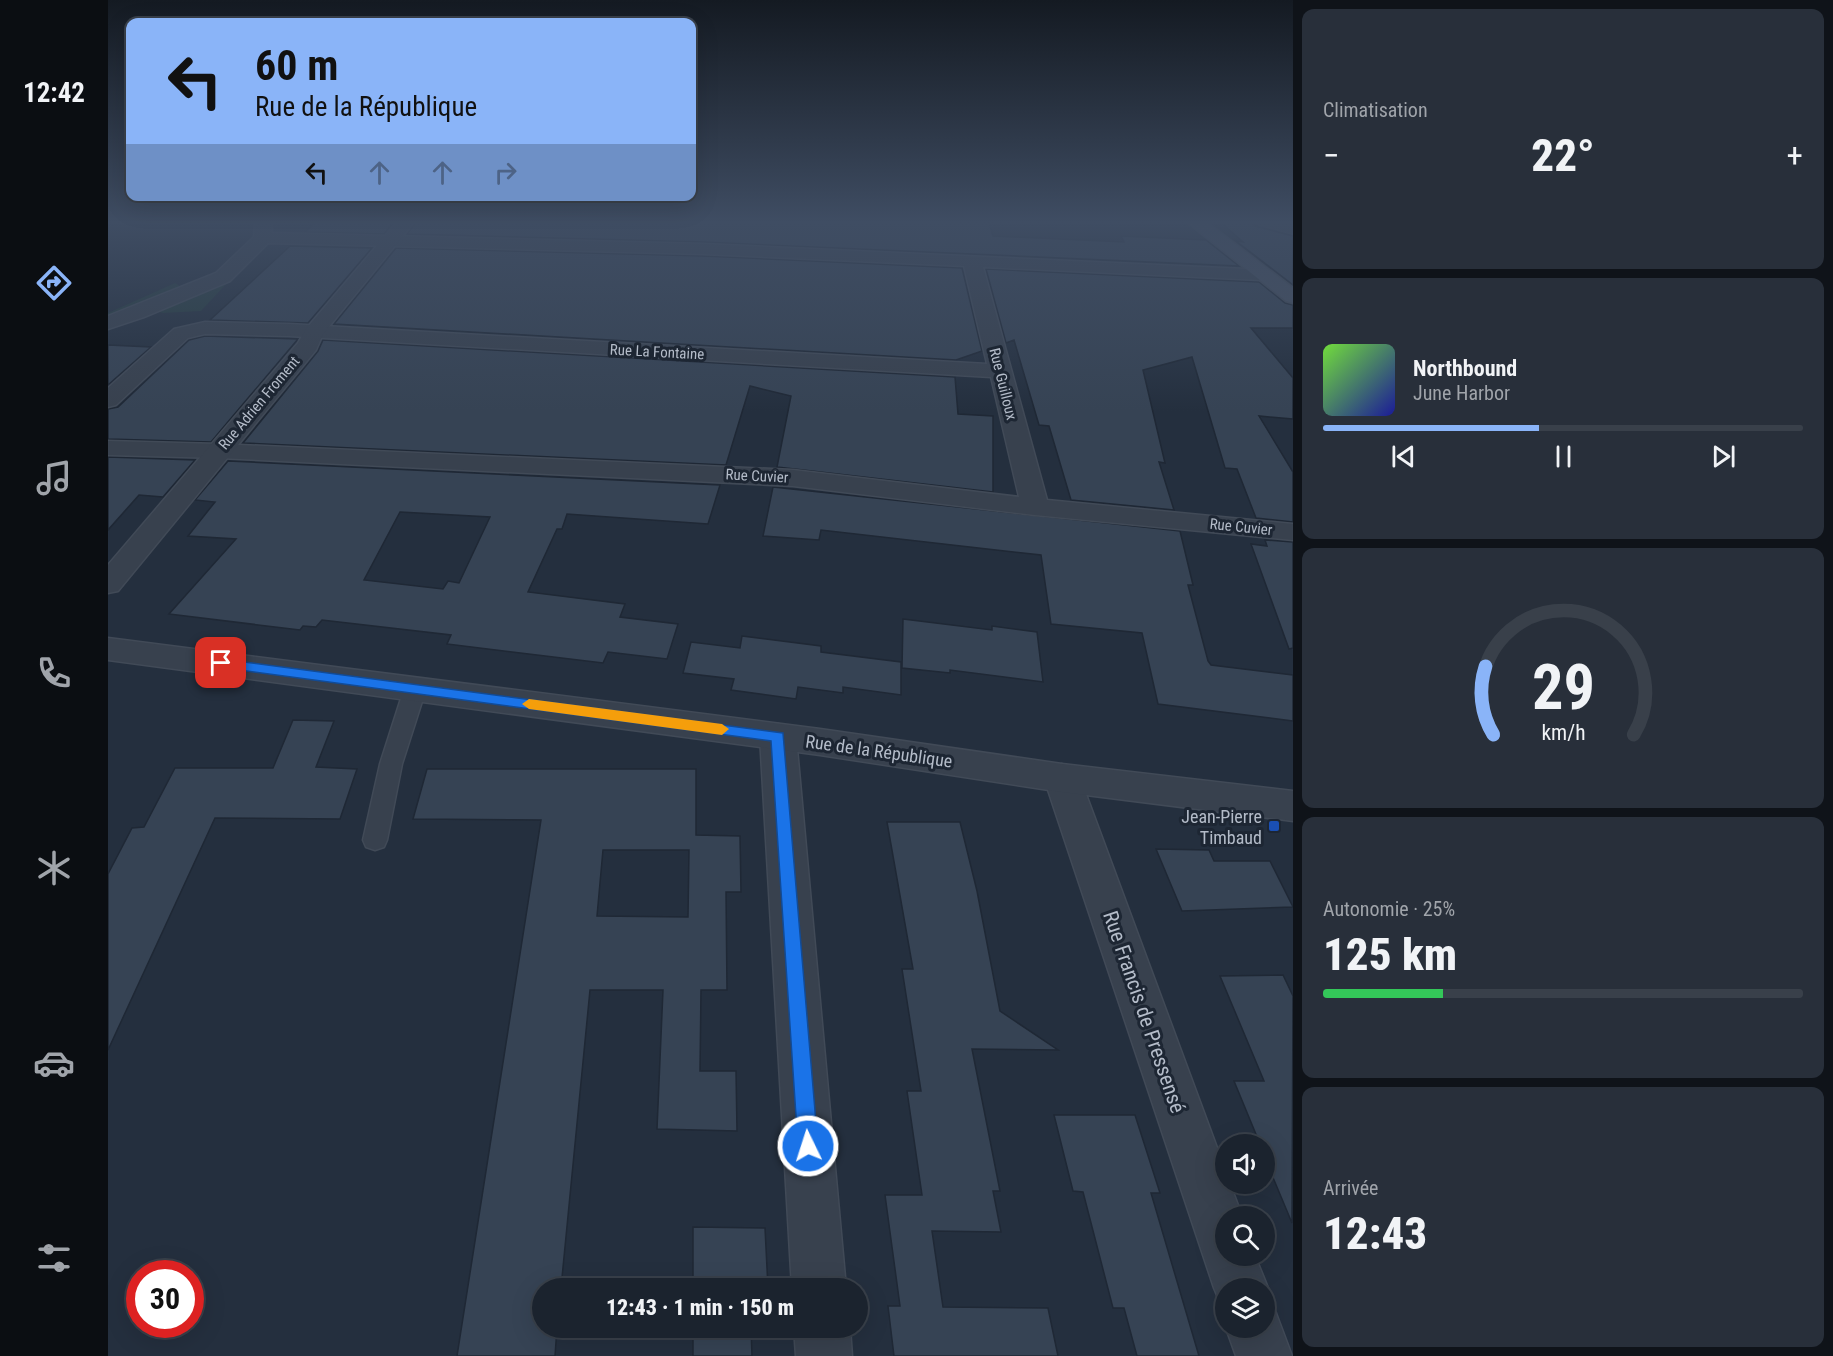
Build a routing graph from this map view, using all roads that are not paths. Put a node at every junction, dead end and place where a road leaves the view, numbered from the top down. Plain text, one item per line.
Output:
1 (206, 284) edge
2 (354, 284) edge
3 (978, 284) edge
4 (1275, 284) edge
5 (1293, 297) edge
6 (108, 323) edge
7 (313, 333) junction
8 (1000, 371) junction
9 (108, 400) edge
10 (108, 448) edge
11 (219, 451) junction
12 (1035, 507) junction
13 (1293, 532) edge
14 (108, 584) edge
15 (108, 649) edge
16 (415, 689) junction
17 (778, 737) junction
18 (1062, 778) junction
19 (1293, 806) edge
20 (375, 840) dead end
21 (1215, 1214) edge
22 (818, 1278) edge
23 (823, 1338) edge
24 (1258, 1338) edge
25 (824, 1356) edge
26 (1264, 1356) edge

1 - 6 street
2 - 7 street, Rue Adrien Froment
3 - 8 street, Rue Guilloux
4 - 5 main road
7 - 8 street, Rue La Fontaine
7 - 9 street, Rue La Fontaine
7 - 11 street, Rue Adrien Froment
8 - 12 street, Rue Guilloux
10 - 11 street, Rue Cuvier
11 - 12 street, Rue Cuvier
11 - 14 street, Rue Adrien Froment
12 - 13 street, Rue Cuvier
15 - 16 street, Rue de la République
16 - 17 street, Rue de la République
16 - 20 lane
17 - 18 street, Rue de la République
17 - 22 street
18 - 19 street, Rue de la République
18 - 21 street, Rue Francis de Pressensé
23 - 25 street
24 - 26 street

